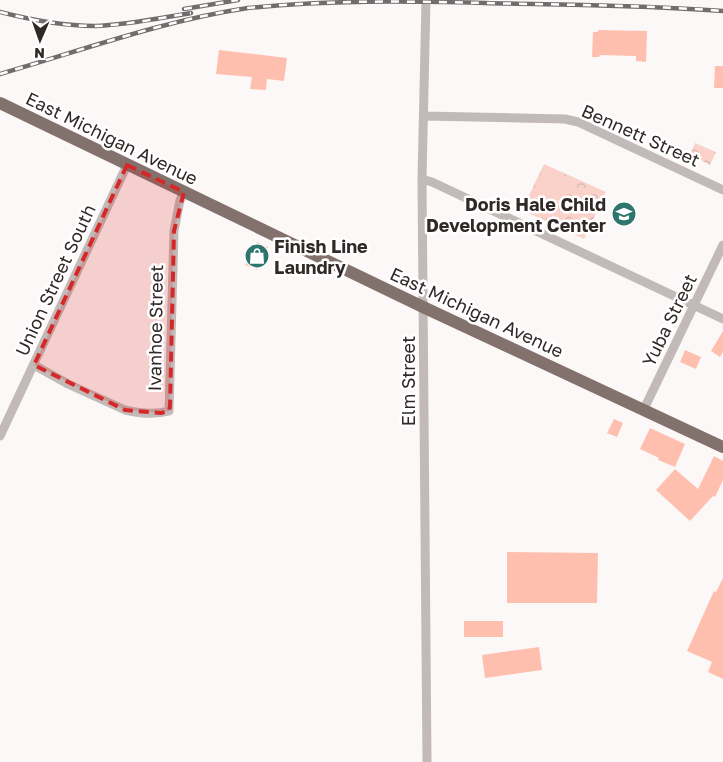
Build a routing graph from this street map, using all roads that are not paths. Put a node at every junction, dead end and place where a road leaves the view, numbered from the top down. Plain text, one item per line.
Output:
1 (426, 0) edge
2 (0, 103) edge
3 (424, 116) junction
4 (127, 165) junction
5 (422, 179) junction
6 (723, 190) edge
7 (184, 192) junction
8 (723, 245) edge
9 (695, 305) junction
10 (423, 307) junction
11 (723, 318) edge
12 (34, 364) junction
13 (644, 409) junction
14 (0, 436) edge
15 (723, 448) edge
16 (427, 762) edge

1 - 3 street, Elm Street
2 - 4 highway, East Michigan Avenue
3 - 5 street, Elm Street
3 - 6 street, Bennett Street
4 - 7 highway, East Michigan Avenue
4 - 12 street, Union Street South
5 - 9 street
5 - 10 street, Elm Street
7 - 10 highway, East Michigan Avenue
7 - 12 street, Ivanhoe Street
8 - 9 street, Yuba Street
9 - 11 street
9 - 13 street, Yuba Street
10 - 13 highway, East Michigan Avenue
10 - 16 street, Elm Street
12 - 14 street, Union Street South
13 - 15 highway, East Michigan Avenue

